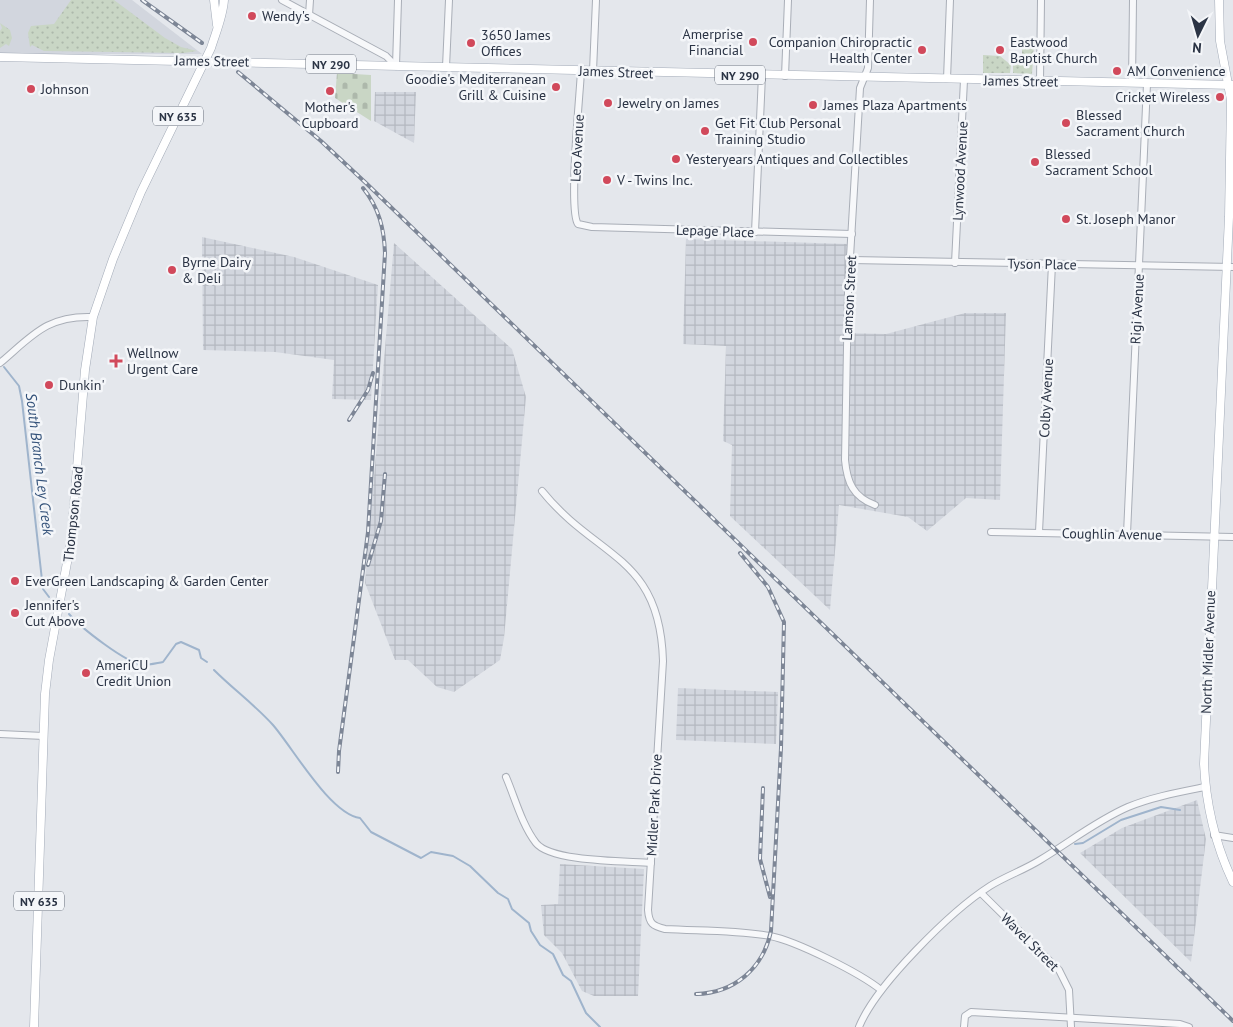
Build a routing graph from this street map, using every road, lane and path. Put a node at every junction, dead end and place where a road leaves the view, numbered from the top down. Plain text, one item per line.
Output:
1 (214, 0) edge
2 (224, 0) edge
3 (282, 0) edge
4 (310, 0) edge
5 (398, 0) edge
6 (449, 0) edge
7 (596, 0) edge
8 (788, 0) edge
9 (870, 0) edge
10 (950, 0) edge
11 (1041, 0) edge
12 (1133, 0) edge
13 (1219, 0) edge
14 (309, 15) junction
15 (217, 25) junction
16 (0, 57) edge
17 (206, 61) junction
18 (396, 66) junction
19 (446, 67) junction
20 (581, 70) junction
21 (593, 71) junction
22 (762, 75) junction
23 (785, 76) junction
24 (864, 78) junction
25 (947, 79) junction
26 (964, 80) junction
27 (1040, 81) junction
28 (1132, 83) junction
29 (1147, 84) junction
30 (1231, 85) edge
31 (578, 224) joint
32 (755, 232) junction
33 (852, 234) junction
34 (851, 260) junction
35 (955, 263) junction
36 (1052, 264) junction
37 (1139, 266) junction
38 (1229, 267) edge
39 (93, 317) junction
40 (0, 363) edge
41 (542, 491) dead end
42 (875, 505) dead end
43 (991, 532) dead end
44 (1039, 532) junction
45 (1127, 534) junction
46 (1213, 537) junction
47 (1233, 537) edge
48 (0, 734) edge
49 (44, 736) junction
50 (506, 777) dead end
51 (1205, 787) junction
52 (1214, 835) junction
53 (1233, 838) edge
54 (651, 864) junction
55 (1233, 882) edge
56 (980, 893) junction
57 (881, 990) junction
58 (1071, 1016) junction
59 (34, 1027) edge
60 (859, 1027) edge
61 (964, 1027) edge
62 (1071, 1027) edge
63 (1189, 1027) edge

1 - 15 main road, Thompson Road / NY 635
2 - 15 main road, Thompson Road / NY 635
3 - 14 street
4 - 14 street
5 - 18 street
6 - 19 street
7 - 21 street
8 - 23 street
9 - 24 street, Lamson Street
10 - 25 street
11 - 27 street
12 - 28 street
13 - 30 main road, North Midler Avenue
14 - 18 street
15 - 17 main road, Thompson Road / NY 635
16 - 17 main road, James Street / NY 290
17 - 18 main road, James Street / NY 290
17 - 39 main road, Thompson Road / NY 635
18 - 19 main road, James Street / NY 290
19 - 20 main road, James Street / NY 290
20 - 21 main road, James Street / NY 290
20 - 31 street, Leo Avenue
21 - 22 main road, James Street / NY 290
22 - 23 main road, James Street / NY 290
22 - 32 street
23 - 24 main road, James Street / NY 290
24 - 25 main road, James Street / NY 290
24 - 33 street, Lamson Street
25 - 26 main road, James Street / NY 290
26 - 27 main road, James Street / NY 290
26 - 35 street, Lynwood Avenue
27 - 28 main road, James Street / NY 290
28 - 29 main road, James Street / NY 290
29 - 30 main road, James Street / NY 290
29 - 37 street, Rigi Avenue
30 - 38 main road, North Midler Avenue
31 - 32 street, Lepage Place
32 - 33 street, Lepage Place
33 - 34 street, Lamson Street
34 - 35 street, Tyson Place
34 - 42 street, Lamson Street
35 - 36 street, Tyson Place
36 - 37 street, Tyson Place
36 - 44 street, Colby Avenue
37 - 38 street, Tyson Place
37 - 45 street, Rigi Avenue
38 - 46 main road, North Midler Avenue
39 - 40 street
39 - 49 main road, Thompson Road / NY 635
41 - 54 street, Midler Park Drive
43 - 44 street, Coughlin Avenue
44 - 45 street, Coughlin Avenue
45 - 46 street, Coughlin Avenue
46 - 47 street, Coughlin Avenue
46 - 51 main road, North Midler Avenue
48 - 49 street
49 - 59 main road, Thompson Road / NY 635
50 - 54 street
51 - 52 main road, North Midler Avenue
51 - 56 street
52 - 53 street
52 - 55 main road, North Midler Avenue
54 - 57 street, Midler Park Drive
56 - 57 street
56 - 58 street, Wavel Street
57 - 60 street
58 - 61 street
58 - 62 street, Wavel Street
58 - 63 street

